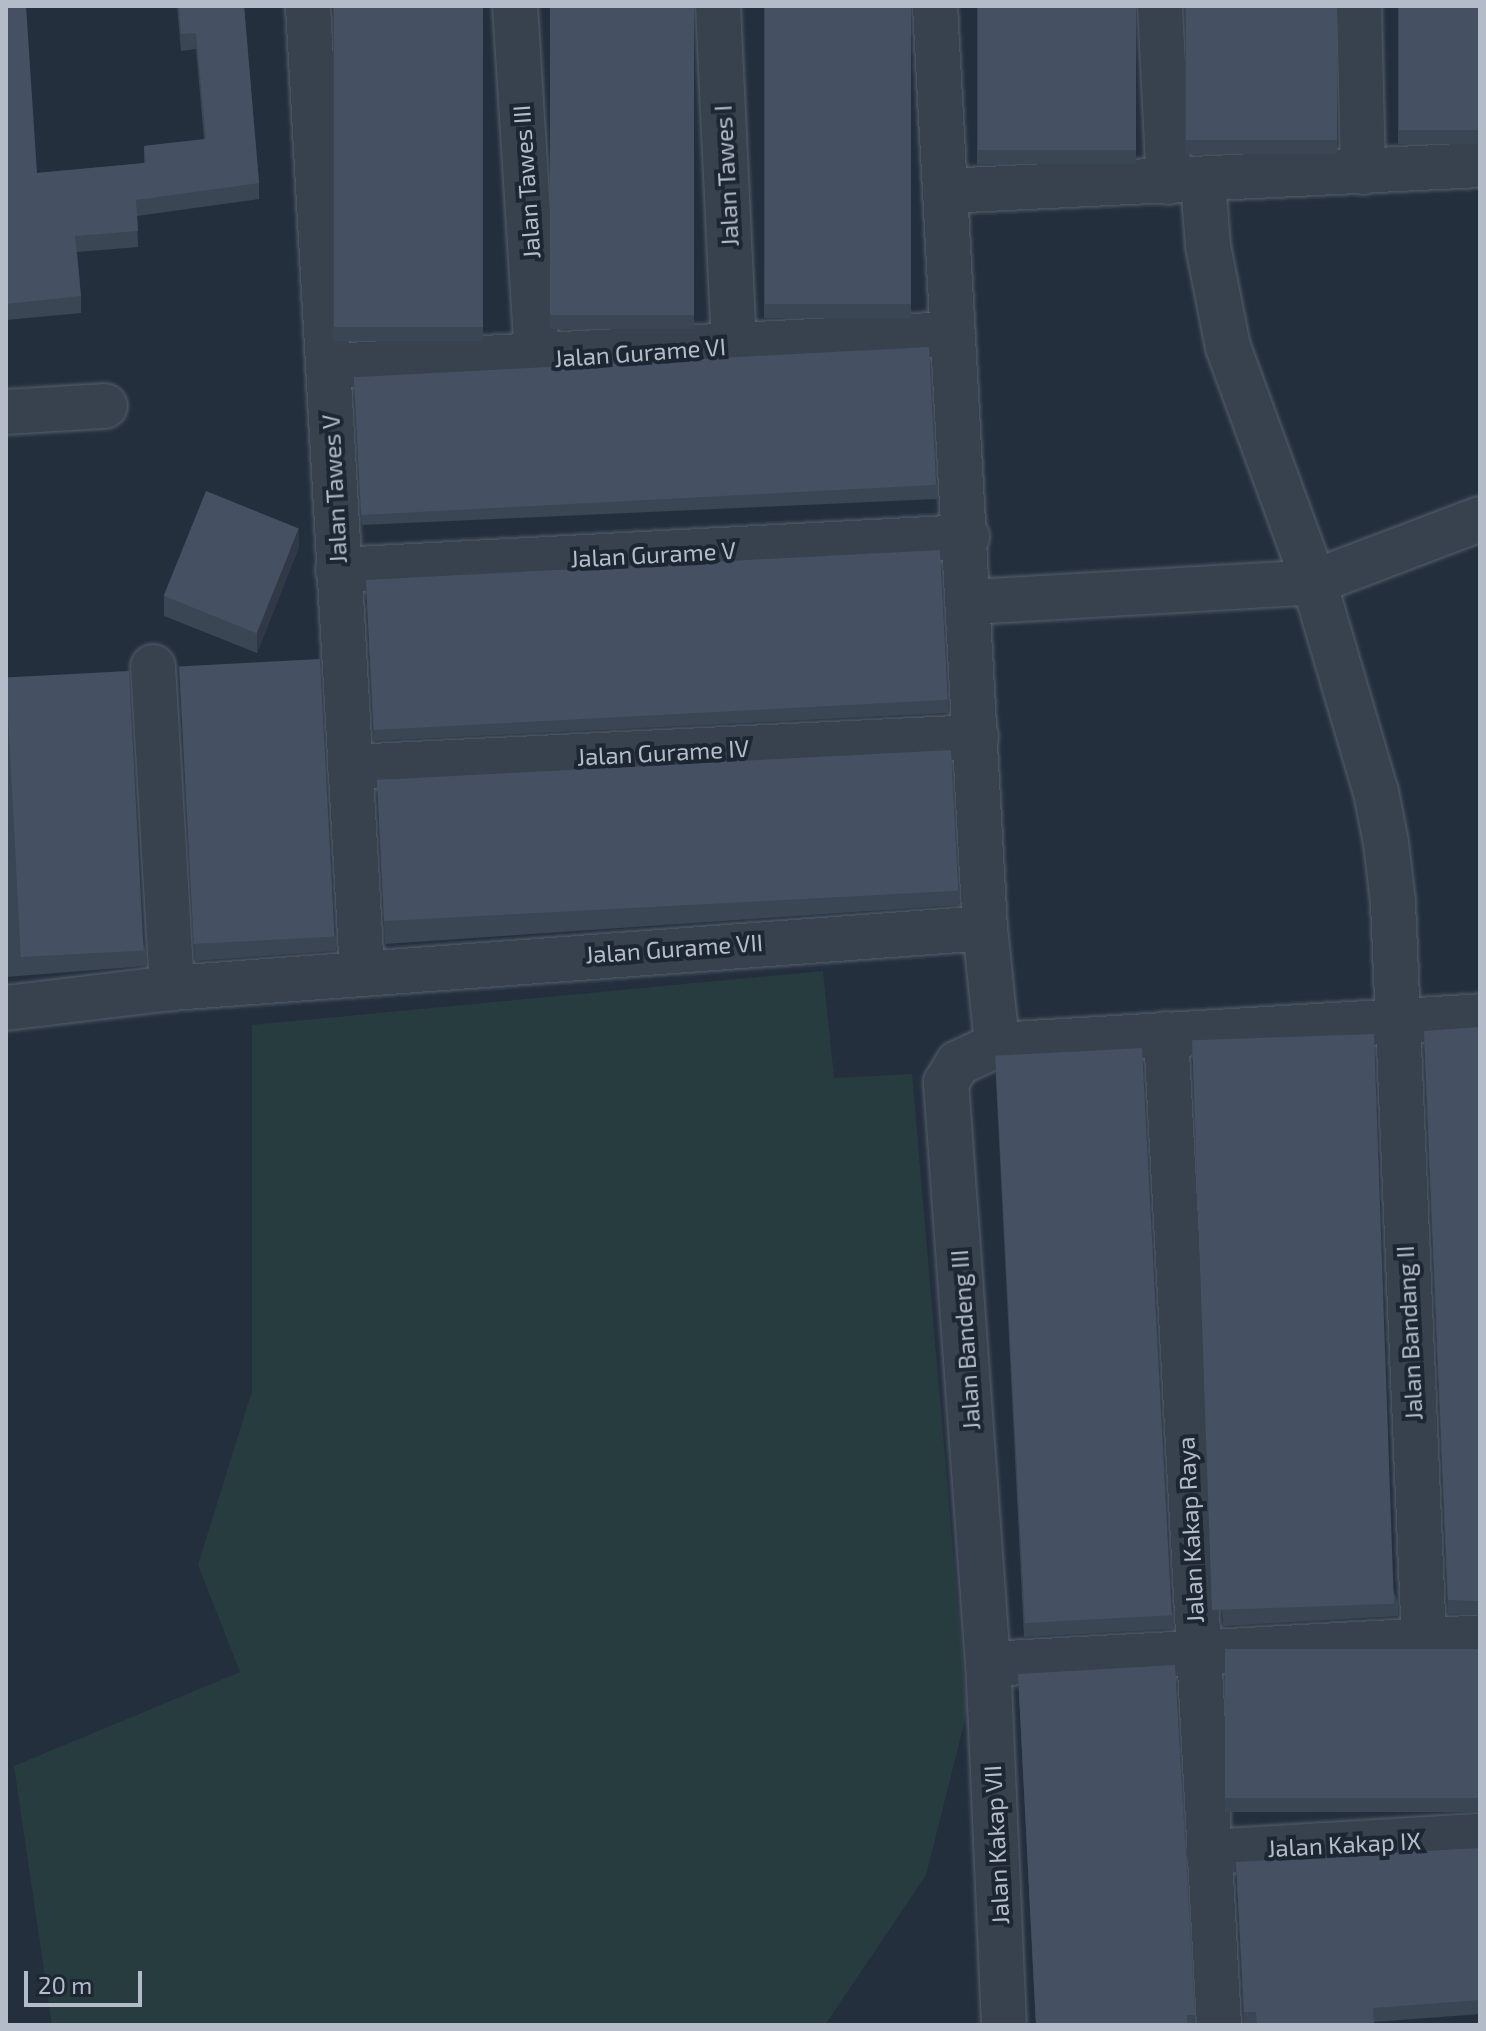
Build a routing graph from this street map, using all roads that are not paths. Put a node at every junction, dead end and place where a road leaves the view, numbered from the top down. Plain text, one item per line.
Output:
1 (308, 6) edge
2 (515, 6) edge
3 (718, 6) edge
4 (935, 6) edge
5 (1160, 6) edge
6 (1359, 6) edge
7 (1480, 165) edge
8 (1363, 172) junction
9 (1186, 182) junction
10 (945, 191) junction
11 (952, 334) junction
12 (734, 346) junction
13 (537, 359) junction
14 (328, 366) junction
15 (105, 406) dead end
16 (6, 412) edge
17 (1480, 519) edge
18 (967, 537) junction
19 (338, 570) junction
20 (1314, 582) junction
21 (972, 602) junction
22 (153, 667) dead end
23 (976, 737) junction
24 (350, 767) junction
25 (985, 928) junction
26 (362, 973) junction
27 (172, 988) junction
28 (6, 1008) edge
29 (1480, 1016) edge
30 (1394, 1024) junction
31 (1166, 1034) junction
32 (997, 1045) junction
33 (1480, 1637) edge
34 (1424, 1641) junction
35 (1197, 1653) junction
36 (988, 1664) junction
37 (1480, 1836) edge
38 (1208, 1852) junction
39 (1004, 2025) edge
40 (1219, 2025) edge

1 - 14 street, Jalan Tawes V
2 - 13 street, Jalan Tawes III
3 - 12 street, Jalan Tawes I
4 - 10 street
5 - 9 street, Jalan Bandang II
6 - 8 street
7 - 8 street
8 - 9 street
9 - 10 street
9 - 20 street, Jalan Bandang II
10 - 11 street
11 - 12 street, Jalan Gurame VI
11 - 18 street
12 - 13 street, Jalan Gurame VI
13 - 14 street, Jalan Gurame VI
14 - 19 street, Jalan Tawes V
15 - 16 street
17 - 20 street
18 - 19 street, Jalan Gurame V
18 - 21 street
19 - 24 street, Jalan Tawes V
20 - 21 street
20 - 30 street, Jalan Bandang II
21 - 23 street
22 - 27 street
23 - 24 street, Jalan Gurame IV
23 - 25 street
24 - 26 street, Jalan Tawes V
25 - 26 street, Jalan Gurame VII
25 - 32 street
26 - 27 street, Jalan Gurame VII
27 - 28 street, Jalan Gurame VII
29 - 30 street
30 - 31 street
30 - 34 street, Jalan Bandang II
31 - 32 street
31 - 35 street, Jalan Kakap Raya
32 - 36 street, Jalan Bandeng III
33 - 34 street
34 - 35 street
35 - 36 street
35 - 38 street, Jalan Kakap Raya
36 - 39 street, Jalan Kakap VII
37 - 38 street, Jalan Kakap IX
38 - 40 street, Jalan Kakap Raya

